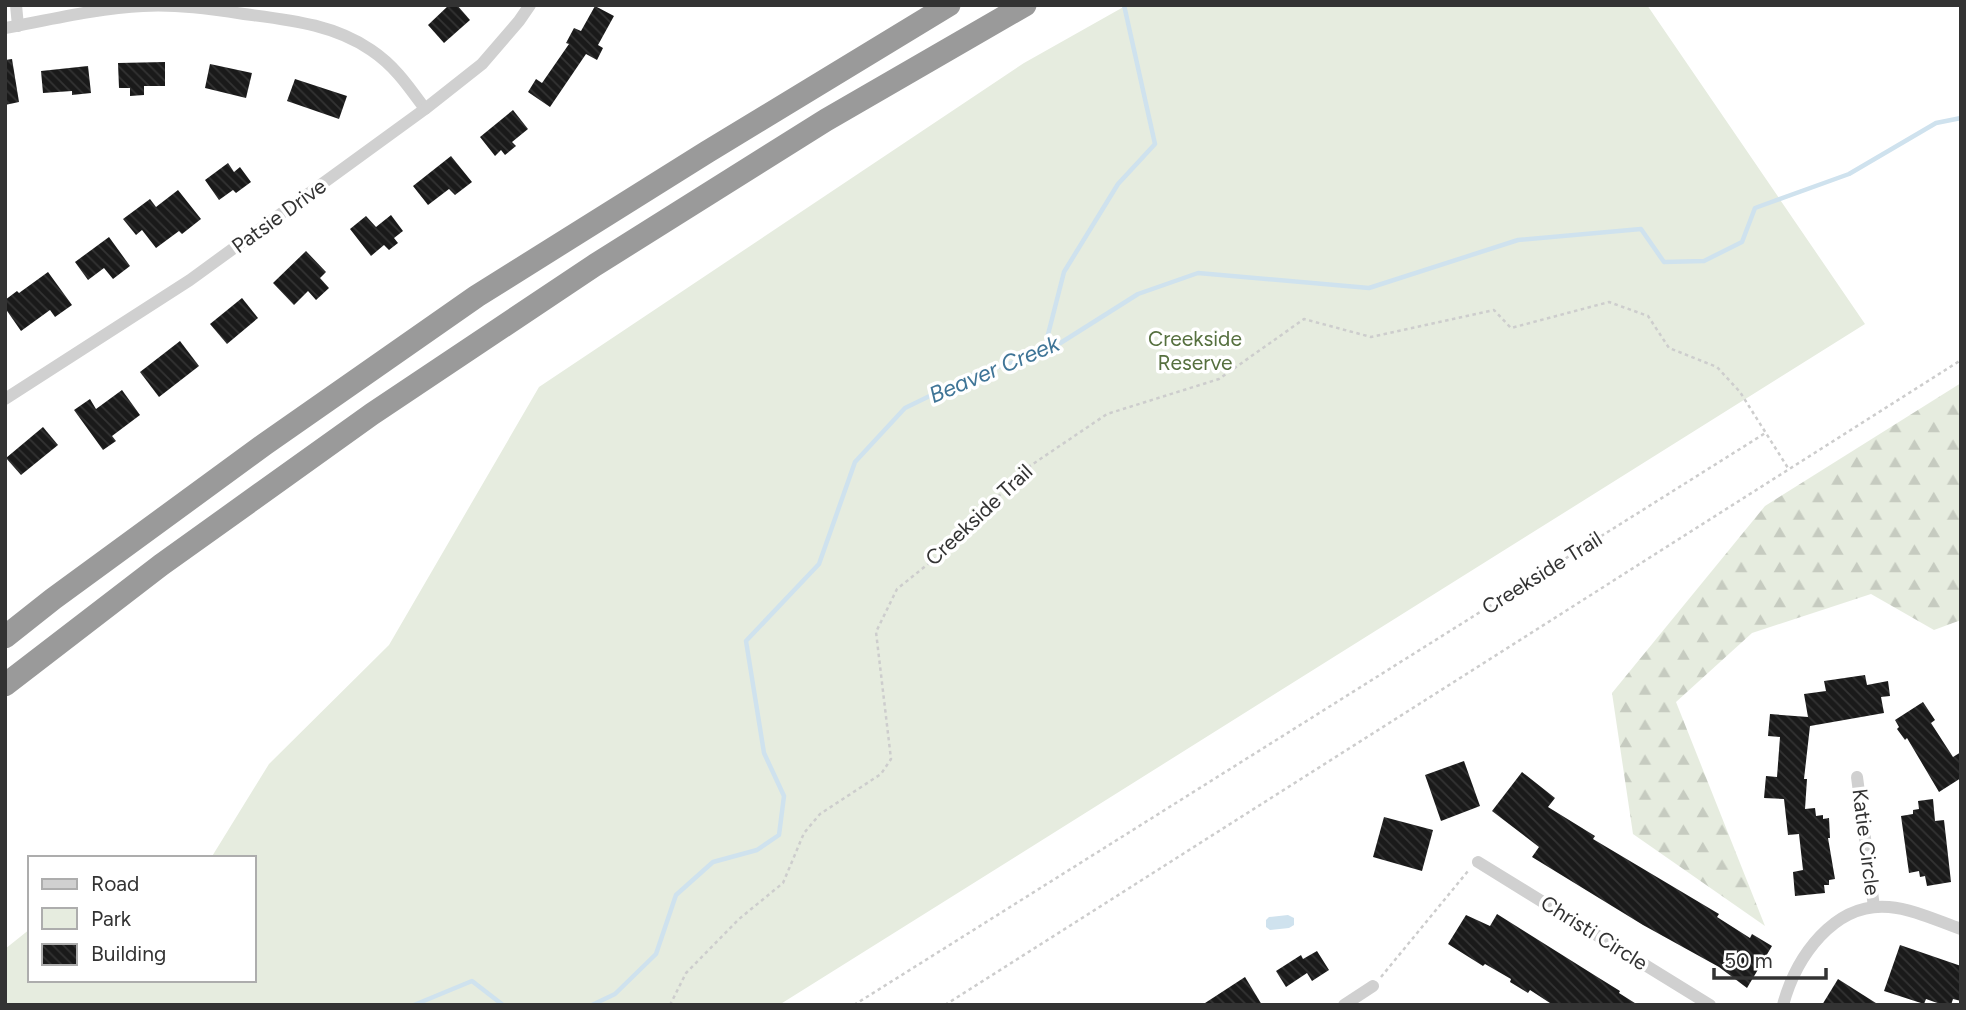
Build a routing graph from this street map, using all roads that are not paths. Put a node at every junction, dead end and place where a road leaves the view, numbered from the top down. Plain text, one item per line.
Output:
1 (16, 5) edge
2 (530, 5) edge
3 (1026, 5) edge
4 (942, 9) edge
5 (12, 27) edge
6 (425, 109) junction
7 (5, 400) edge
8 (5, 637) edge
9 (5, 685) edge
10 (1857, 777) dead end
11 (1478, 862) road end
12 (1874, 907) junction
13 (1961, 929) edge
14 (1373, 986) road end
15 (1344, 1005) edge
16 (1710, 1005) edge
17 (1783, 1005) edge

1 - 5 street
2 - 6 street, Patsie Drive
3 - 9 highway
4 - 8 highway
5 - 6 street
6 - 7 street, Patsie Drive
10 - 12 street, Katie Circle
11 - 16 street, Christi Circle
12 - 13 street
12 - 17 street
14 - 15 street

